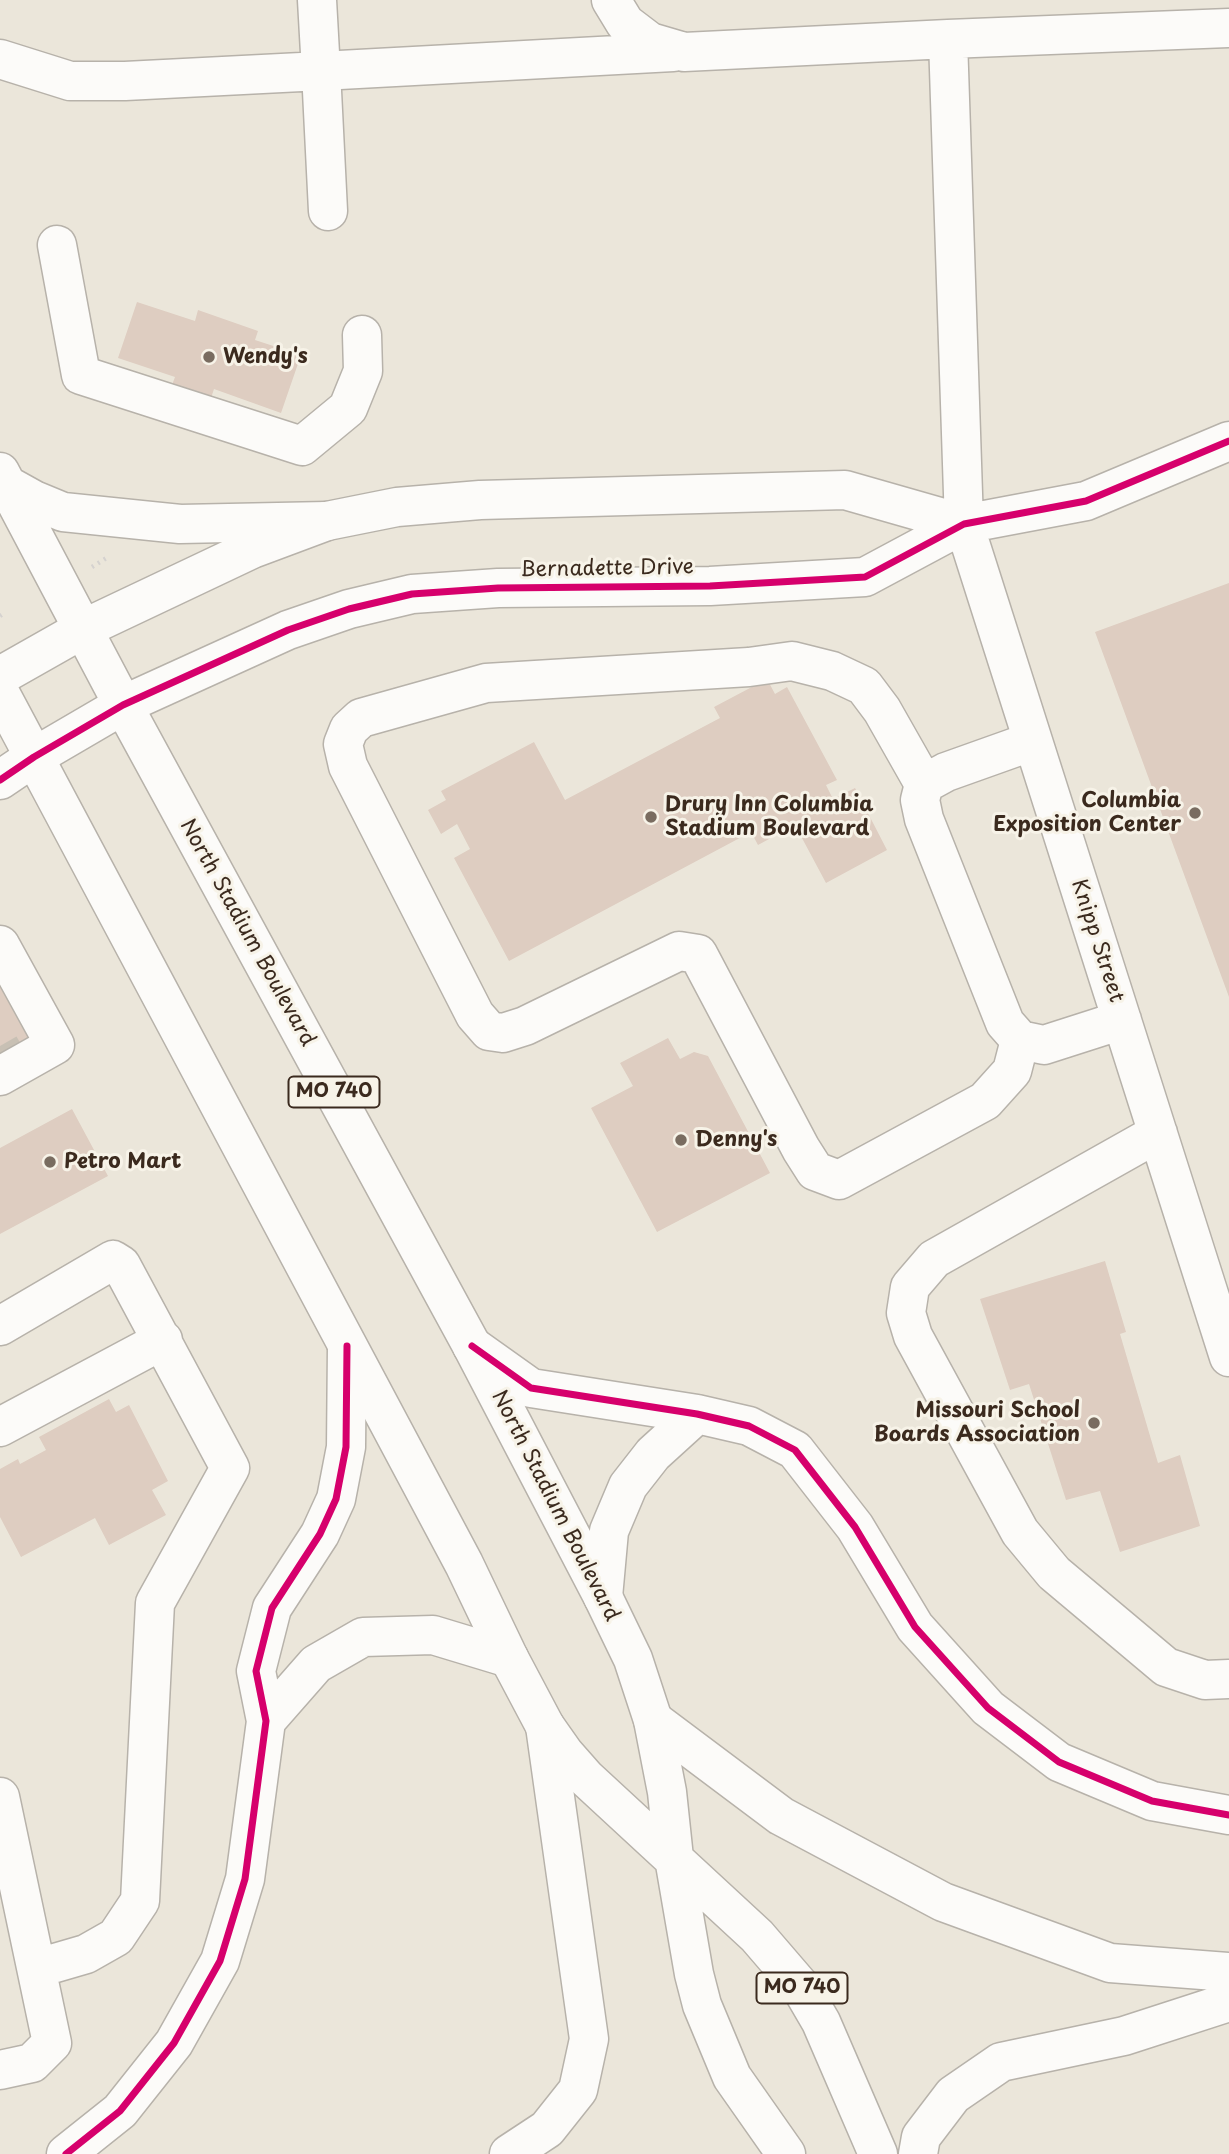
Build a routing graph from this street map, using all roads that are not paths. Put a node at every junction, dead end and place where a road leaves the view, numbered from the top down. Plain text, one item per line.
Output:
1 (317, 0) edge
2 (611, 0) edge
3 (1229, 28) edge
4 (948, 38) junction
5 (684, 52) junction
6 (0, 59) edge
7 (321, 71) junction
8 (328, 211) dead end
9 (57, 245) dead end
10 (362, 335) dead end
11 (1229, 442) edge
12 (3, 479) edge
13 (327, 521) junction
14 (964, 524) junction
15 (83, 628) junction
16 (0, 676) edge
17 (0, 693) edge
18 (123, 705) junction
19 (1033, 741) junction
20 (34, 757) junction
21 (0, 780) edge
22 (924, 784) junction
23 (0, 945) edge
24 (1122, 1020) junction
25 (1020, 1040) junction
26 (6, 1066) edge
27 (1158, 1133) junction
28 (0, 1326) edge
29 (163, 1339) junction
30 (347, 1346) junction
31 (472, 1346) junction
32 (1229, 1357) edge
33 (697, 1414) junction
34 (0, 1427) edge
35 (603, 1597) junction
36 (509, 1658) junction
37 (1229, 1679) edge
38 (653, 1720) junction
39 (266, 1721) junction
40 (545, 1726) junction
41 (0, 1797) edge
42 (1229, 1815) edge
43 (674, 1858) junction
44 (38, 1968) junction
45 (1229, 1972) edge
46 (1229, 2002) edge
47 (0, 2070) edge
48 (66, 2154) edge
49 (509, 2154) edge
50 (786, 2154) edge
51 (878, 2154) edge
52 (918, 2154) edge

1 - 7 main road
2 - 5 main road
3 - 4 main road
4 - 5 main road
4 - 14 main road, Knipp Street
5 - 7 main road
6 - 7 main road
7 - 8 main road
9 - 10 main road
11 - 14 main road, Bernadette Drive
12 - 13 main road
12 - 15 main road, North Stadium Boulevard / MO 740
13 - 14 main road, Bernadette Drive
13 - 15 main road, Bernadette Drive
14 - 18 main road, Bernadette Drive
14 - 19 main road, Knipp Street
15 - 16 main road, Bernadette Drive
15 - 18 main road, North Stadium Boulevard / MO 740
17 - 20 main road, MO 740
18 - 20 main road, Bernadette Drive
18 - 31 main road, North Stadium Boulevard / MO 740
19 - 22 main road
19 - 24 main road, Knipp Street
20 - 21 main road, Bernadette Drive
20 - 30 main road, MO 740
22 - 25 main road
22 - 25 main road
23 - 26 main road
24 - 25 main road
24 - 27 main road, Knipp Street
27 - 32 main road, Knipp Street
27 - 37 main road
28 - 29 main road
29 - 34 main road
29 - 44 main road
30 - 36 main road, MO 740
30 - 39 main road
31 - 33 main road
31 - 35 main road, North Stadium Boulevard / MO 740
33 - 35 main road
33 - 42 main road
35 - 38 main road, North Stadium Boulevard / MO 740
36 - 39 main road
36 - 40 main road, MO 740
38 - 43 main road, North Stadium Boulevard / MO 740
38 - 45 main road
39 - 48 main road
40 - 43 main road, MO 740
40 - 49 main road
41 - 44 main road
43 - 50 main road, North Stadium Boulevard / MO 740
43 - 51 main road, MO 740
44 - 47 main road
46 - 52 main road

